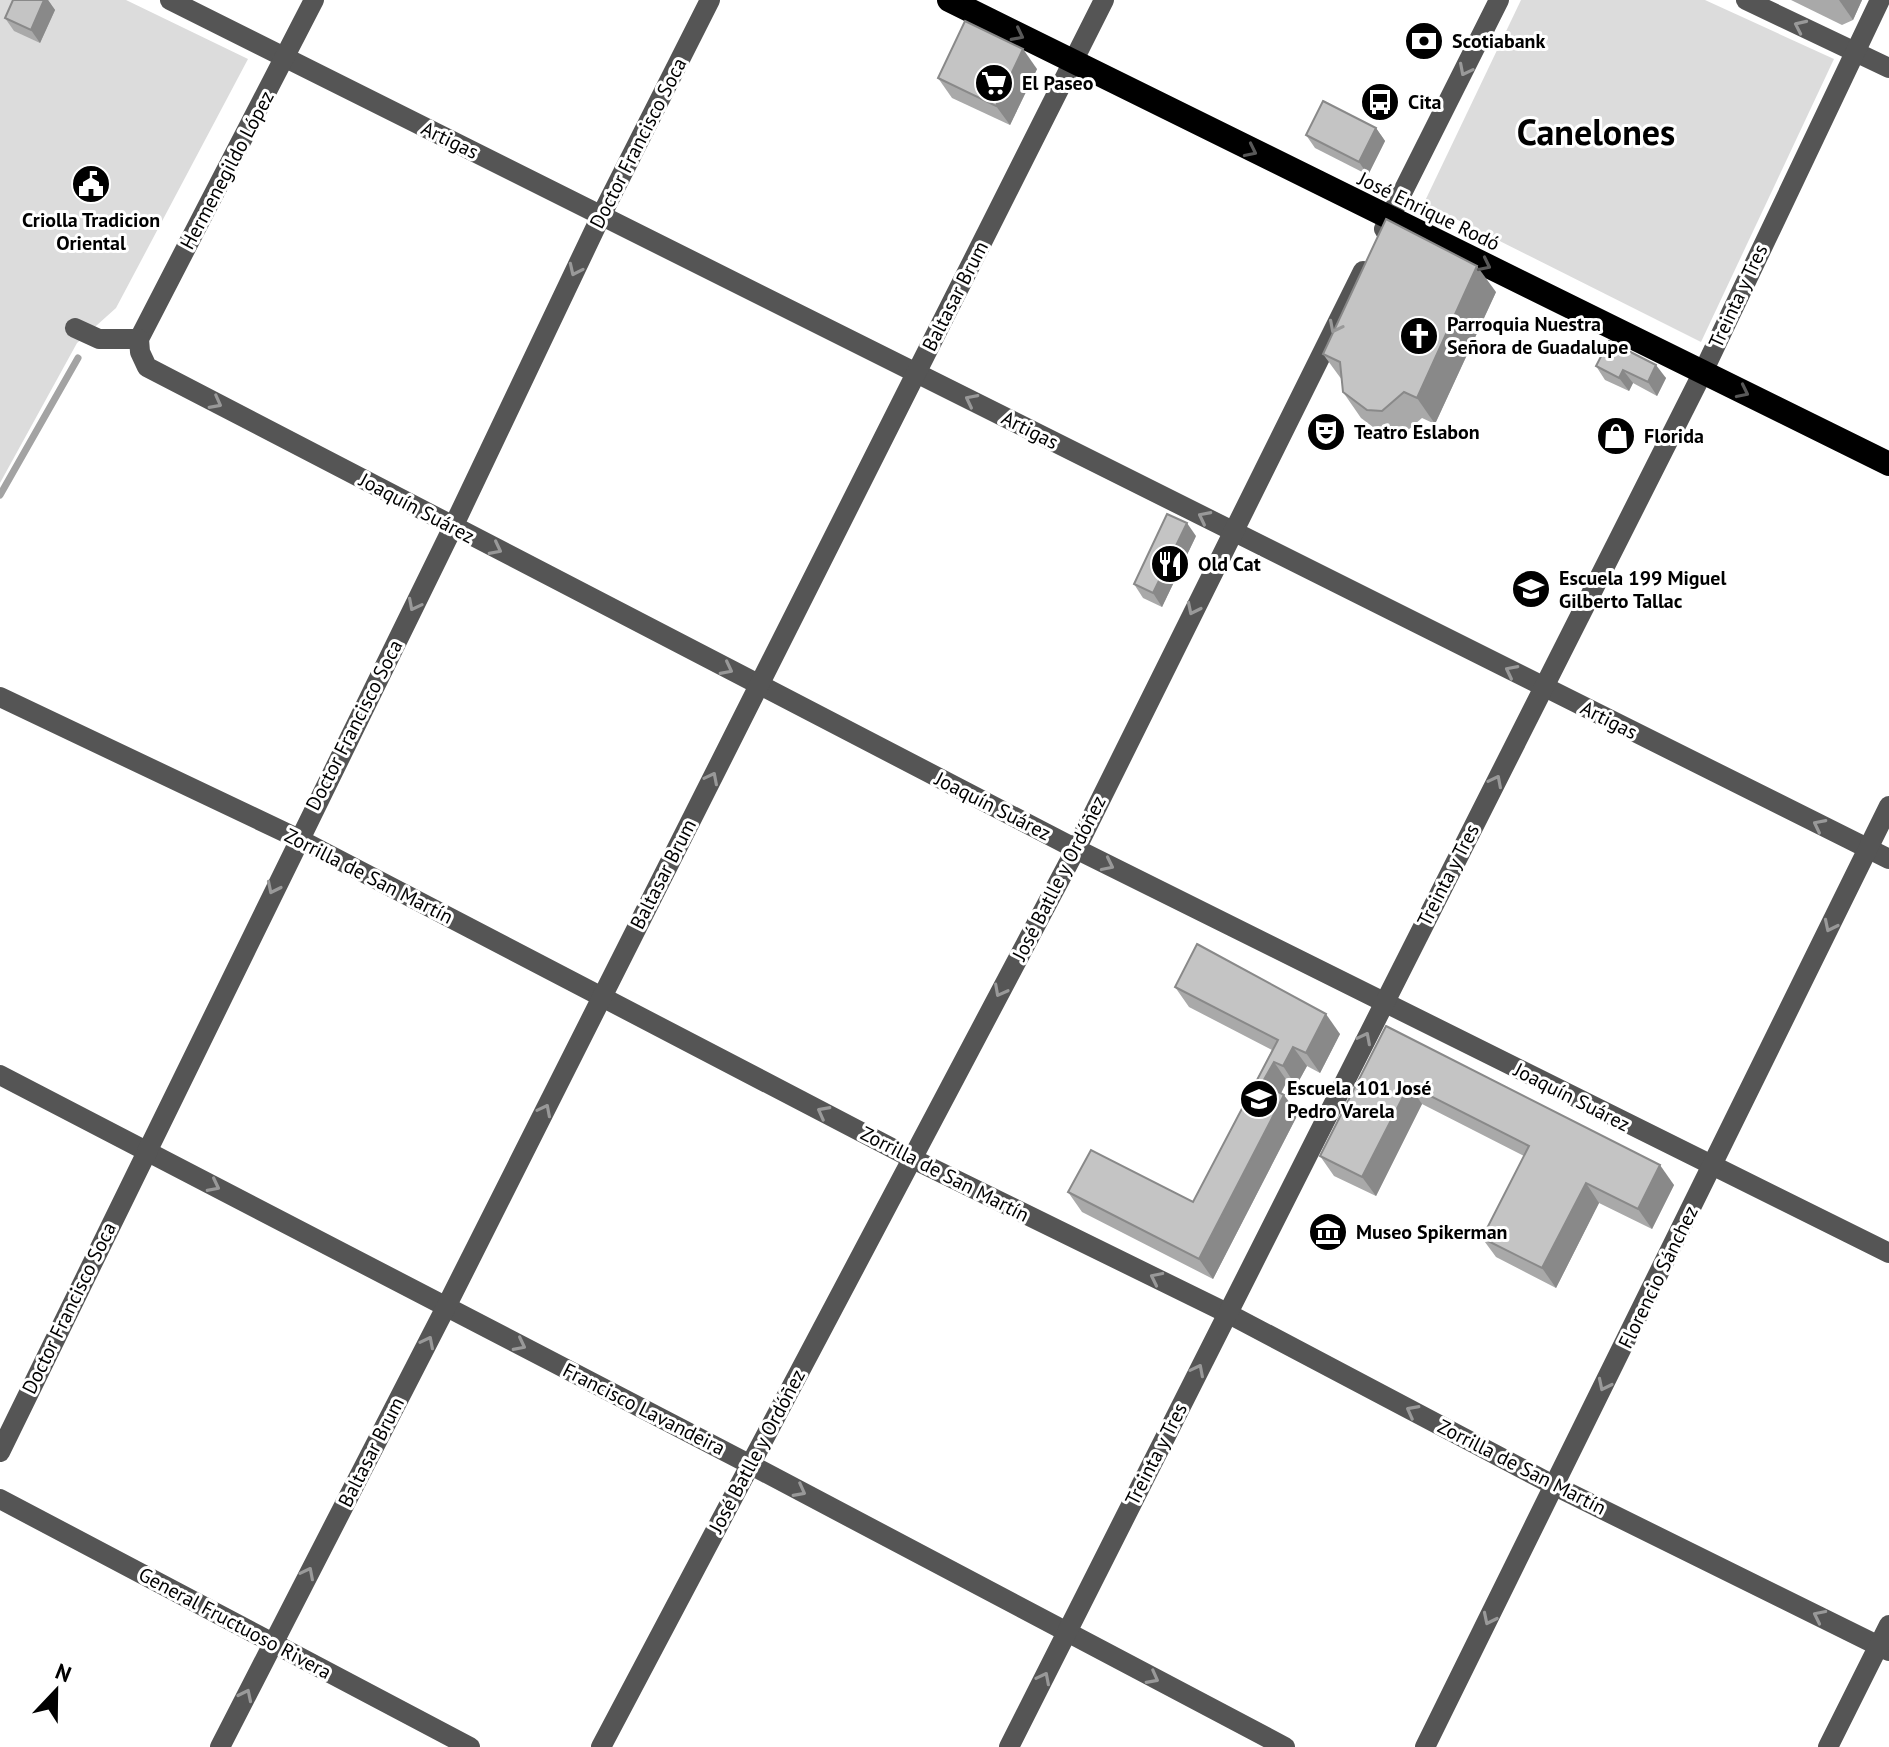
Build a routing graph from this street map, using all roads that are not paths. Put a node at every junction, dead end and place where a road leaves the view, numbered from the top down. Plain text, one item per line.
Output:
1 (170, 0) edge
2 (314, 0) edge
3 (710, 0) edge
4 (949, 0) edge
5 (1104, 0) edge
6 (1499, 0) edge
7 (1746, 0) edge
8 (1880, 0) edge
9 (1854, 51) junction
10 (285, 58) junction
11 (1072, 63) junction
12 (1889, 68) edge
13 (602, 214) junction
14 (1390, 218) junction
15 (75, 328) dead end
16 (139, 339) junction
17 (1703, 372) junction
18 (917, 373) junction
19 (1889, 464) edge
20 (453, 527) junction
21 (1231, 531) junction
22 (758, 686) junction
23 (1544, 687) junction
24 (0, 697) edge
25 (1889, 806) edge
26 (297, 838) junction
27 (1076, 849) junction
28 (1868, 849) junction
29 (1889, 859) edge
30 (602, 997) junction
31 (1383, 1002) junction
32 (0, 1075) edge
33 (145, 1151) junction
34 (911, 1158) junction
35 (1712, 1167) junction
36 (1889, 1253) edge
37 (446, 1307) junction
38 (1227, 1313) junction
39 (0, 1452) edge
40 (751, 1465) junction
41 (1555, 1486) junction
42 (0, 1499) edge
43 (1889, 1625) edge
44 (1067, 1633) junction
45 (272, 1642) junction
46 (1884, 1648) edge
47 (220, 1747) edge
48 (470, 1747) edge
49 (601, 1747) edge
50 (1009, 1747) edge
51 (1285, 1747) edge
52 (1425, 1747) edge
53 (1828, 1747) edge

1 - 10 street, Artigas
2 - 10 street, Hermenegildo López
3 - 13 street, Doctor Francisco Soca
4 -> 11 highway, José Enrique Rodó
5 - 11 street, Baltasar Brum
6 -> 14 street, José Batlle y Ordóñez
9 -> 7 street
8 - 9 street, Treinta y Tres
9 - 12 street
9 - 17 street, Treinta y Tres
10 - 13 street, Artigas
10 - 16 street, Hermenegildo López
11 -> 14 highway, José Enrique Rodó
11 - 18 street, Baltasar Brum
13 - 18 street, Artigas
13 -> 20 street, Doctor Francisco Soca
14 -> 17 highway, José Enrique Rodó
14 -> 21 street, José Batlle y Ordóñez
15 - 16 street
16 -> 20 street, Joaquín Suárez
17 -> 19 highway, José Enrique Rodó
17 - 23 street, Treinta y Tres
21 -> 18 street, Artigas
18 - 22 street, Baltasar Brum
20 -> 22 street, Joaquín Suárez
20 -> 26 street, Doctor Francisco Soca
23 -> 21 street, Artigas
21 -> 27 street, José Batlle y Ordóñez
22 - 27 street, Joaquín Suárez
30 -> 22 street, Baltasar Brum
28 -> 23 street, Artigas
31 -> 23 street, Treinta y Tres
24 - 26 street, Zorrilla de San Martín
25 - 28 street, Florencio Sánchez
26 - 30 street, Zorrilla de San Martín
26 -> 33 street, Doctor Francisco Soca
27 -> 31 street, Joaquín Suárez
27 -> 34 street, José Batlle y Ordóñez
28 - 29 street, Artigas
28 -> 35 street, Florencio Sánchez
34 -> 30 street, Zorrilla de San Martín
37 -> 30 street, Baltasar Brum
31 - 35 street, Joaquín Suárez
38 -> 31 street, Treinta y Tres
32 - 33 street, Francisco Lavandeira
33 -> 37 street, Francisco Lavandeira
33 - 39 street, Doctor Francisco Soca
38 -> 34 street, Zorrilla de San Martín
34 - 40 street, José Batlle y Ordóñez
35 - 36 street, Joaquín Suárez
35 -> 41 street, Florencio Sánchez
37 -> 40 street, Francisco Lavandeira
45 -> 37 street, Baltasar Brum
41 -> 38 street, Zorrilla de San Martín
44 -> 38 street, Treinta y Tres
40 -> 44 street, Francisco Lavandeira
40 - 49 street, José Batlle y Ordóñez
46 -> 41 street, Zorrilla de San Martín
41 -> 52 street, Florencio Sánchez
42 - 45 street, General Fructuoso Rivera
43 - 46 street
50 -> 44 street, Treinta y Tres
44 -> 51 street, Francisco Lavandeira
47 -> 45 street, Baltasar Brum
45 - 48 street, General Fructuoso Rivera
46 - 53 street

